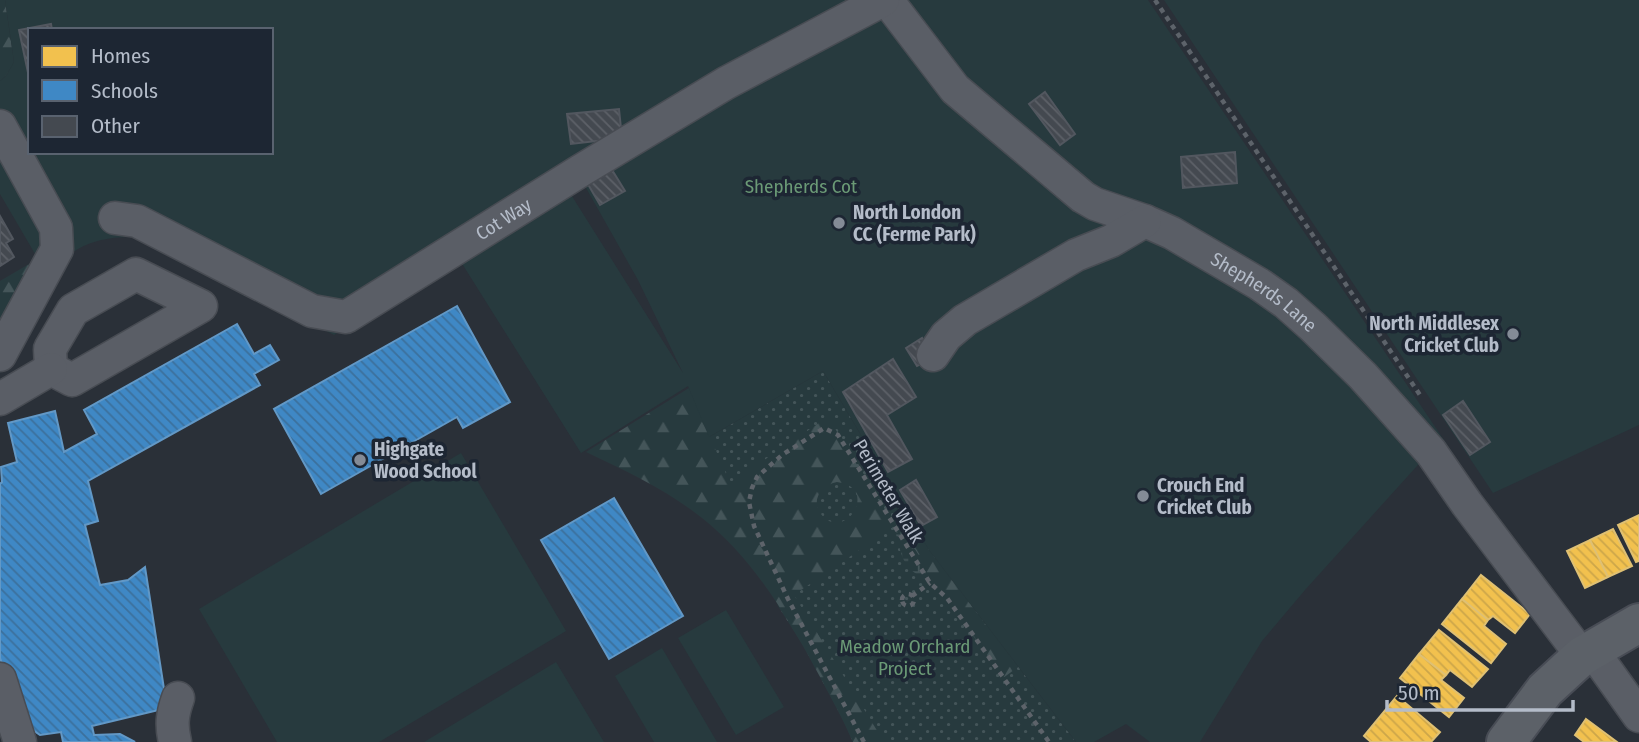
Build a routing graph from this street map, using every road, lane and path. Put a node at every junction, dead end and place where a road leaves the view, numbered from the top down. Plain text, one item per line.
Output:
1 (885, 0) edge
2 (1155, 0) edge
3 (0, 126) edge
4 (115, 218) dead end
5 (1145, 221) junction
6 (0, 355) edge
7 (933, 355) dead end
8 (51, 369) dead end
9 (0, 399) edge
10 (1425, 403) dead end
11 (930, 583) junction
12 (912, 596) dead end
13 (1639, 623) edge
14 (1587, 653) junction
15 (0, 679) edge
16 (178, 698) dead end
17 (1636, 711) edge
18 (20, 742) edge
19 (175, 742) edge
20 (864, 742) edge
21 (1049, 742) edge
22 (1506, 742) edge

1 - 4 street, Cot Way
1 - 5 street, Shepherds Lane
2 - 10 path
3 - 6 street
5 - 7 street
5 - 14 street, Shepherds Lane
8 - 9 street
11 - 12 path
11 - 20 path, Perimeter Walk
11 - 21 path, Perimeter Walk
13 - 14 main road
14 - 17 street, Shepherds Lane
14 - 22 main road
15 - 18 street
16 - 19 street

